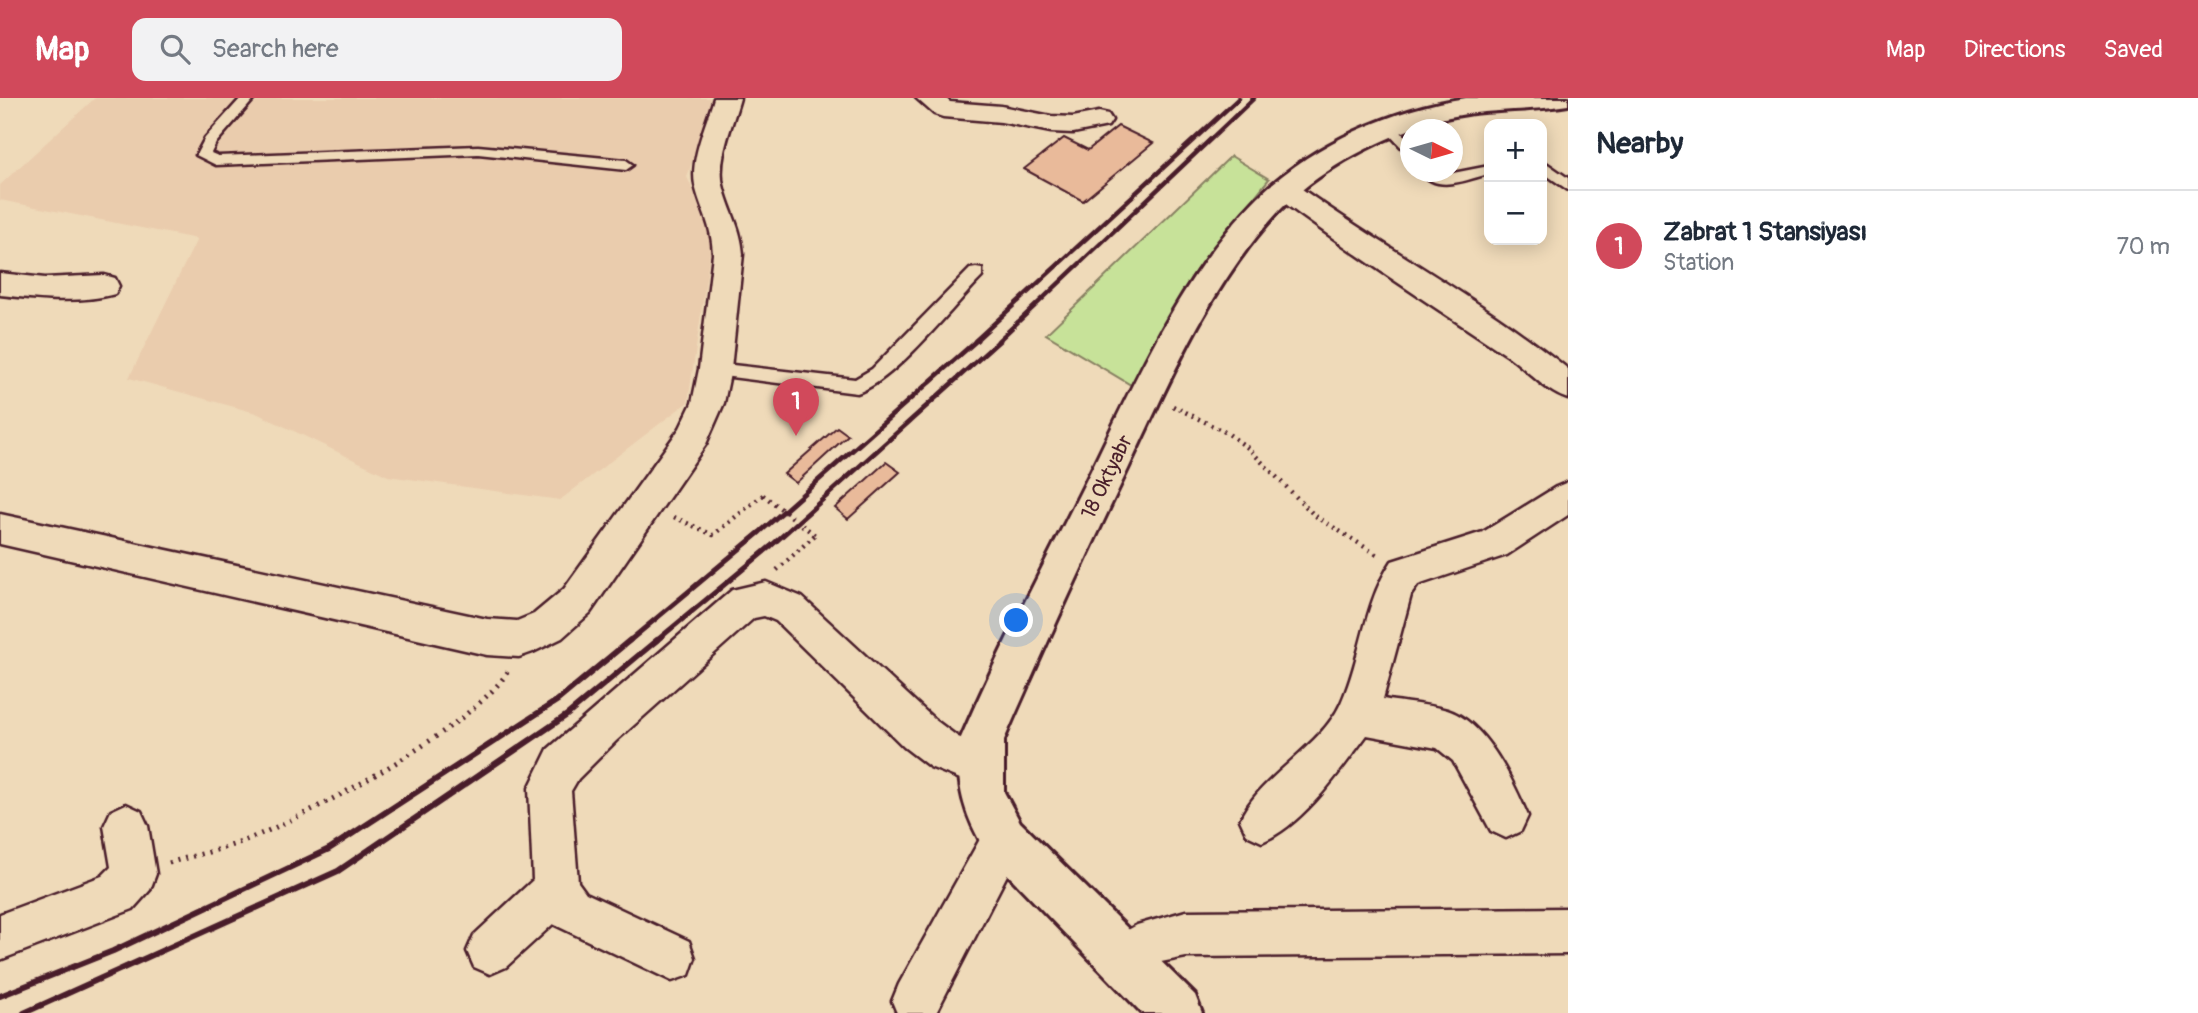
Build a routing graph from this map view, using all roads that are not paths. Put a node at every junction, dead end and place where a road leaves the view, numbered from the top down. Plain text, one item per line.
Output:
1 (248, 98) edge
2 (727, 98) edge
3 (929, 98) edge
4 (1566, 98) edge
5 (1424, 119) edge
6 (1098, 120) dead end
7 (1400, 138) edge
8 (626, 165) dead end
9 (1547, 169) edge
10 (1484, 171) edge
11 (1463, 176) edge
12 (1568, 185) edge
13 (1285, 190) junction
14 (976, 273) dead end
15 (0, 285) edge
16 (104, 286) dead end
17 (715, 369) junction
18 (1568, 387) edge
19 (1568, 497) edge
20 (0, 529) edge
21 (1358, 714) junction
22 (978, 765) junction
23 (1506, 816) dead end
24 (1262, 820) dead end
25 (126, 826) dead end
26 (1004, 838) junction
27 (556, 890) junction
28 (1568, 931) edge
29 (0, 937) edge
30 (490, 951) dead end
31 (672, 958) dead end
32 (1123, 959) junction
33 (916, 1001) dead end
34 (1177, 1013) edge

1 - 8 lane
2 - 17 street
3 - 6 street
4 - 5 street, 18 Oktyabr
7 - 13 street, 18 Oktyabr
9 - 12 lane
10 - 11 lane
13 - 18 street
13 - 22 street, 18 Oktyabr
14 - 17 lane
15 - 16 street
17 - 20 street
19 - 21 street
21 - 23 street
21 - 24 street
22 - 26 street, 18 Oktyabr
22 - 27 street
25 - 29 street
26 - 32 street, 18 Oktyabr
26 - 33 street
27 - 30 street
27 - 31 street
28 - 32 street
32 - 34 street, 18 Oktyabr

